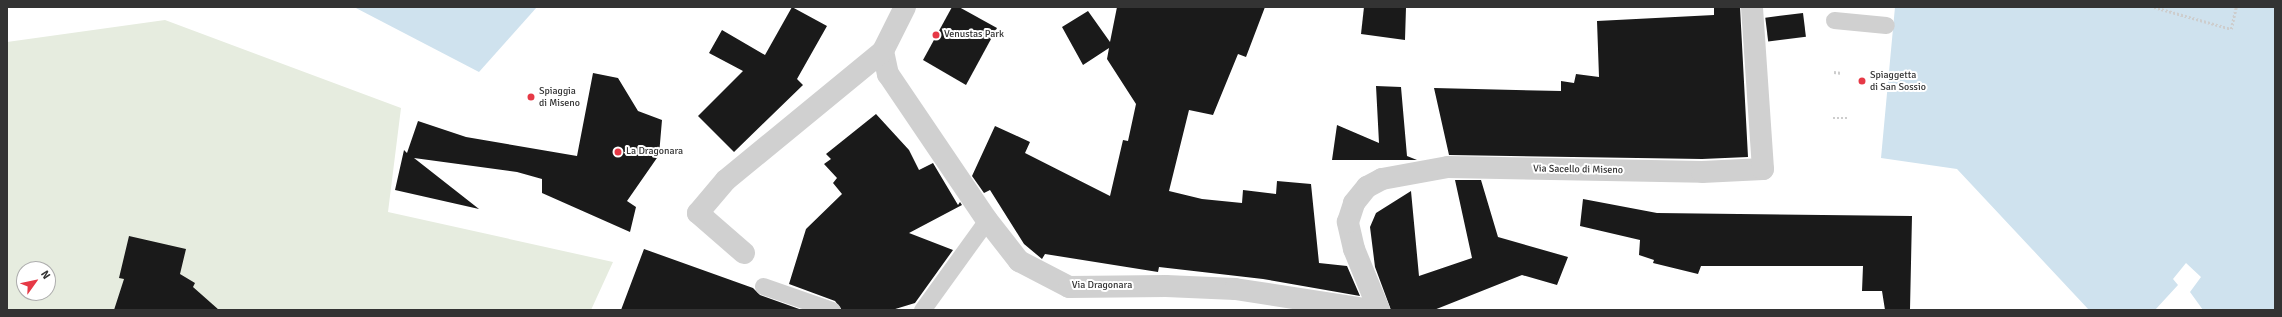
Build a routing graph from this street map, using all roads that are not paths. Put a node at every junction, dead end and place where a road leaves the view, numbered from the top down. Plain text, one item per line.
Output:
1 (904, 7) edge
2 (1752, 7) edge
3 (1834, 20) dead end
4 (1886, 25) dead end
5 (883, 51) junction
6 (987, 220) junction
7 (744, 253) dead end
8 (763, 286) dead end
9 (832, 310) edge
10 (922, 310) edge
11 (1370, 310) edge
12 (1379, 310) edge

1 - 5 street
2 - 12 street, Via Sacello di Miseno
3 - 4 lane
5 - 6 street, Via Dragonara
5 - 7 street
6 - 10 lane
6 - 11 street, Via Dragonara
8 - 9 lane

